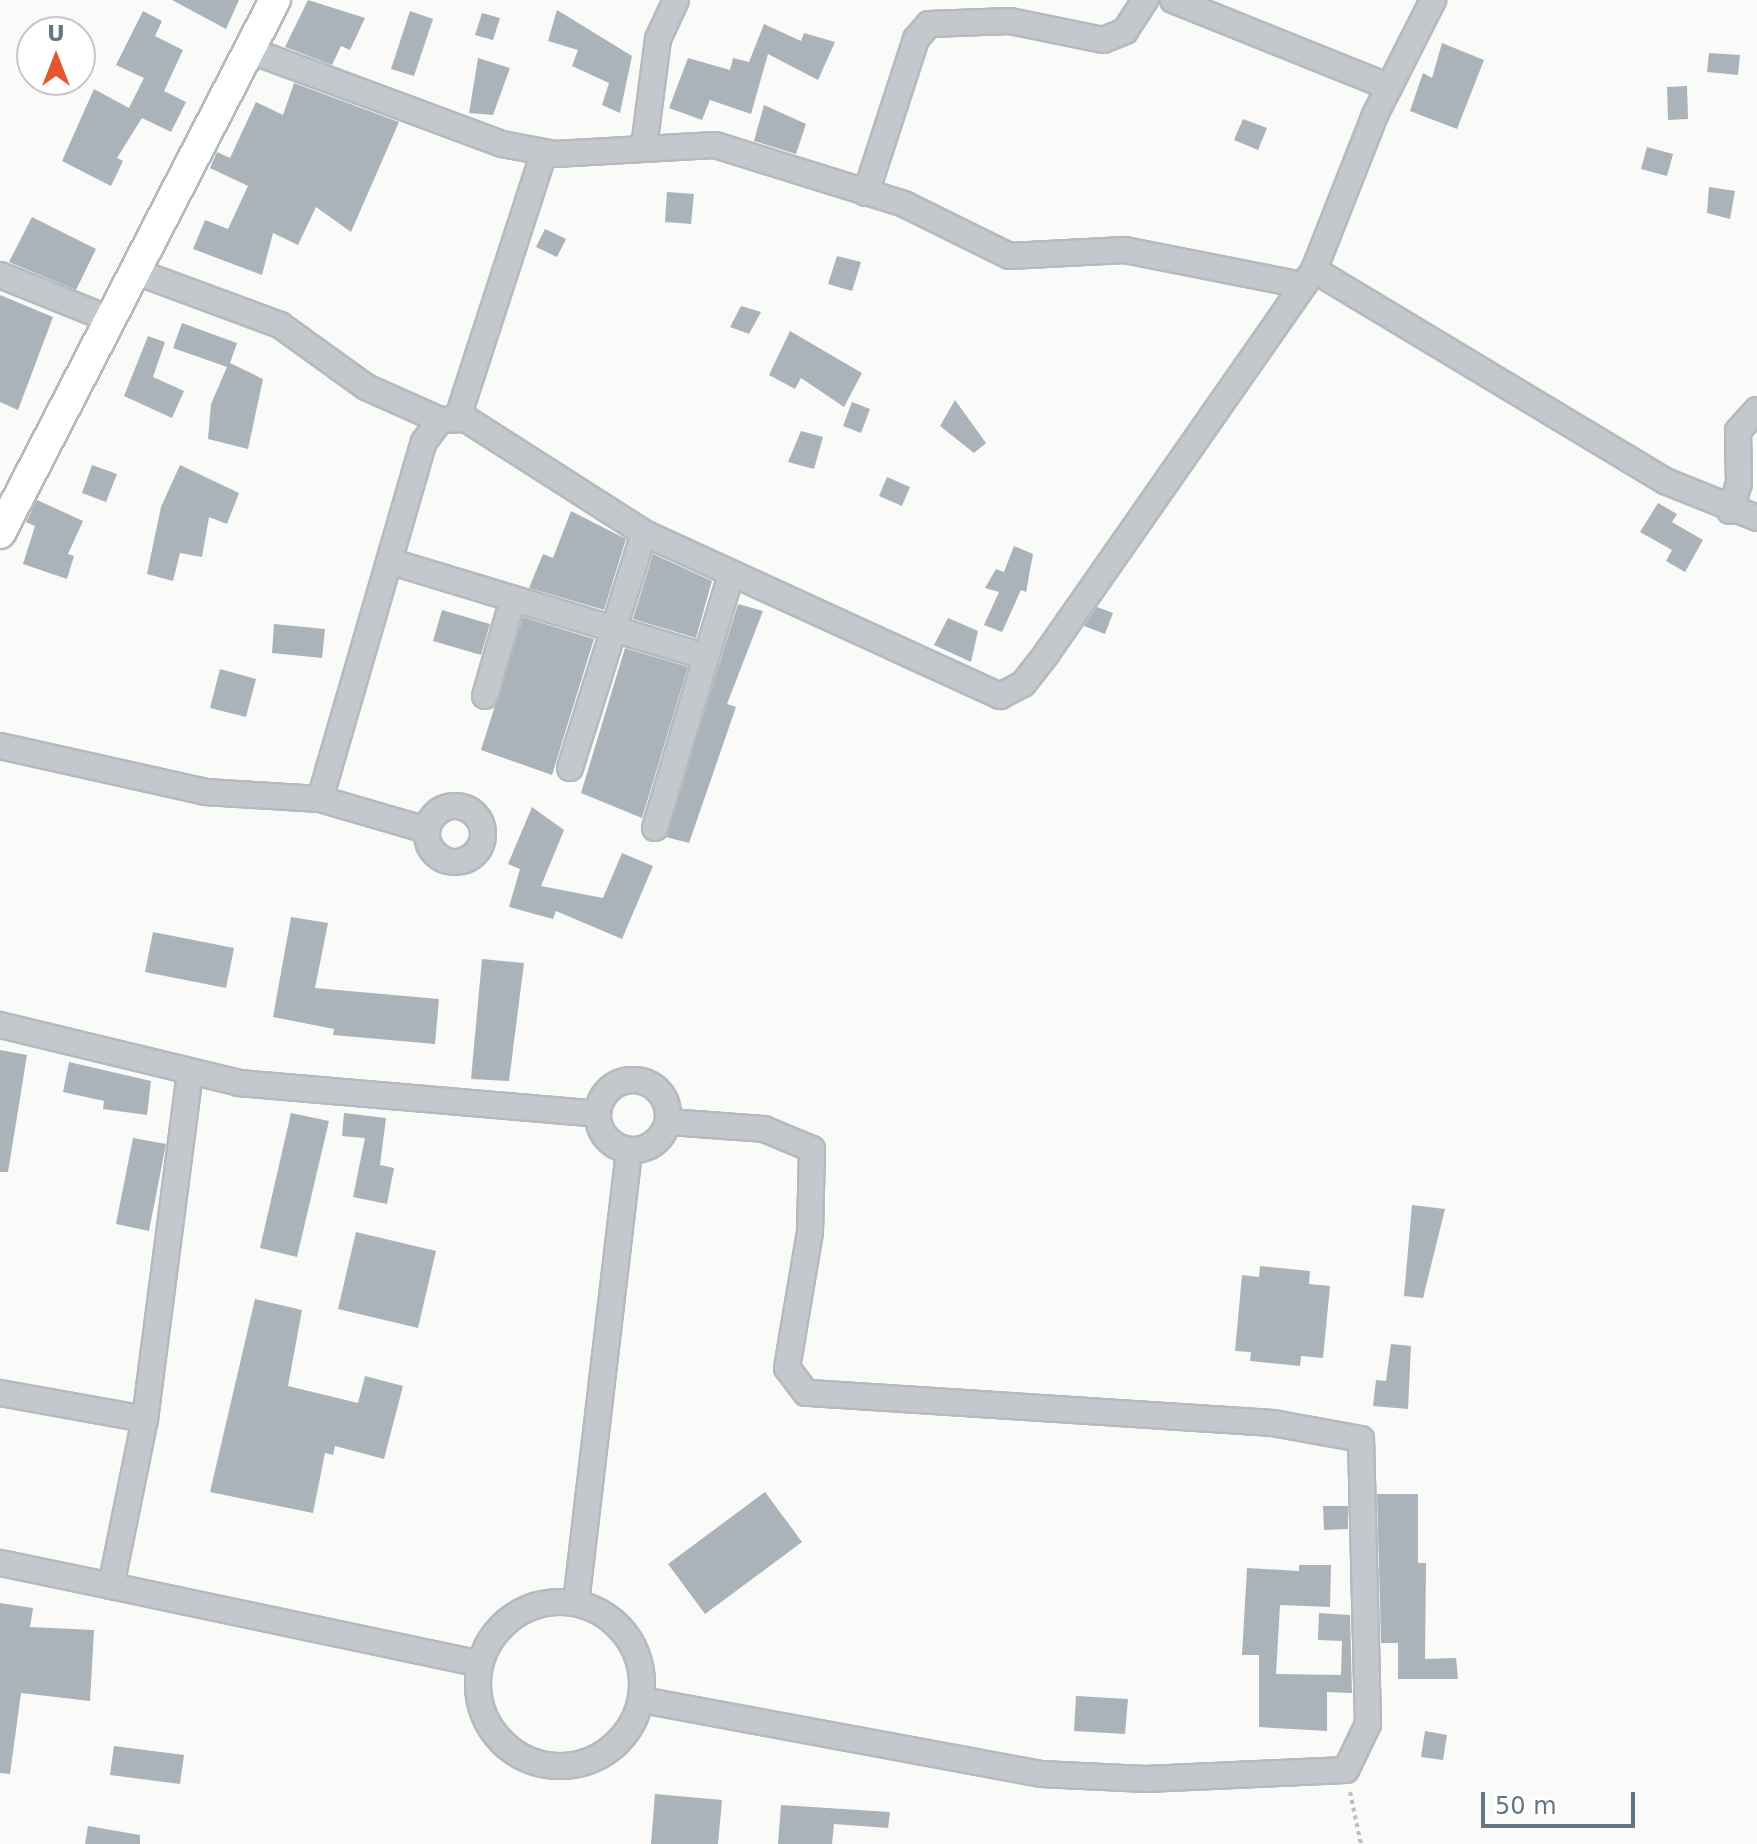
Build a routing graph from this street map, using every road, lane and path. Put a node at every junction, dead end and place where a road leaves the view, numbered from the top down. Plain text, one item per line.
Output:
1 (275, 0) edge
2 (676, 0) edge
3 (1145, 0) edge
4 (1173, 0) edge
5 (1433, 0) edge
6 (249, 50) junction
7 (1389, 87) junction
8 (644, 147) junction
9 (544, 153) junction
10 (866, 193) junction
11 (134, 271) junction
12 (0, 275) edge
13 (1308, 278) junction
14 (109, 319) junction
15 (1757, 410) edge
16 (449, 418) junction
17 (1730, 511) junction
18 (1757, 518) edge
19 (0, 533) edge
20 (644, 533) junction
21 (392, 562) junction
22 (731, 575) junction
23 (513, 599) junction
24 (613, 627) junction
25 (703, 656) junction
26 (485, 696) dead end
27 (0, 746) edge
28 (570, 768) dead end
29 (320, 799) junction
30 (655, 828) dead end
31 (427, 830) dead end
32 (0, 1025) edge
33 (190, 1072) junction
34 (597, 1114) junction
35 (668, 1122) junction
36 (629, 1151) junction
37 (0, 1393) edge
38 (145, 1419) junction
39 (0, 1563) edge
40 (111, 1586) junction
41 (576, 1603) junction
42 (480, 1664) junction
43 (642, 1700) junction
44 (1346, 1770) junction
45 (1361, 1844) edge

1 - 6 main road
2 - 8 street
3 - 10 street
4 - 7 street
5 - 7 street
6 - 9 street
6 - 11 main road
7 - 13 street
8 - 9 street
8 - 10 street
9 - 16 street
10 - 13 street
11 - 14 main road
11 - 16 street
12 - 14 street
13 - 17 street
13 - 22 street
14 - 19 main road
15 - 17 street
16 - 20 street
16 - 21 street
17 - 18 street
20 - 22 street
20 - 24 street
21 - 23 street
21 - 29 street
22 - 25 street
23 - 24 street
23 - 26 street
24 - 25 street
24 - 28 street
25 - 30 street
27 - 29 street
29 - 31 street
32 - 33 street
33 - 34 street
33 - 38 street
34 - 35 street
34 - 36 street
35 - 36 street
35 - 44 street
36 - 41 street
37 - 38 street
38 - 40 street
39 - 40 street
40 - 42 street
41 - 42 street
41 - 43 street
42 - 43 street
43 - 44 street
44 - 45 path

